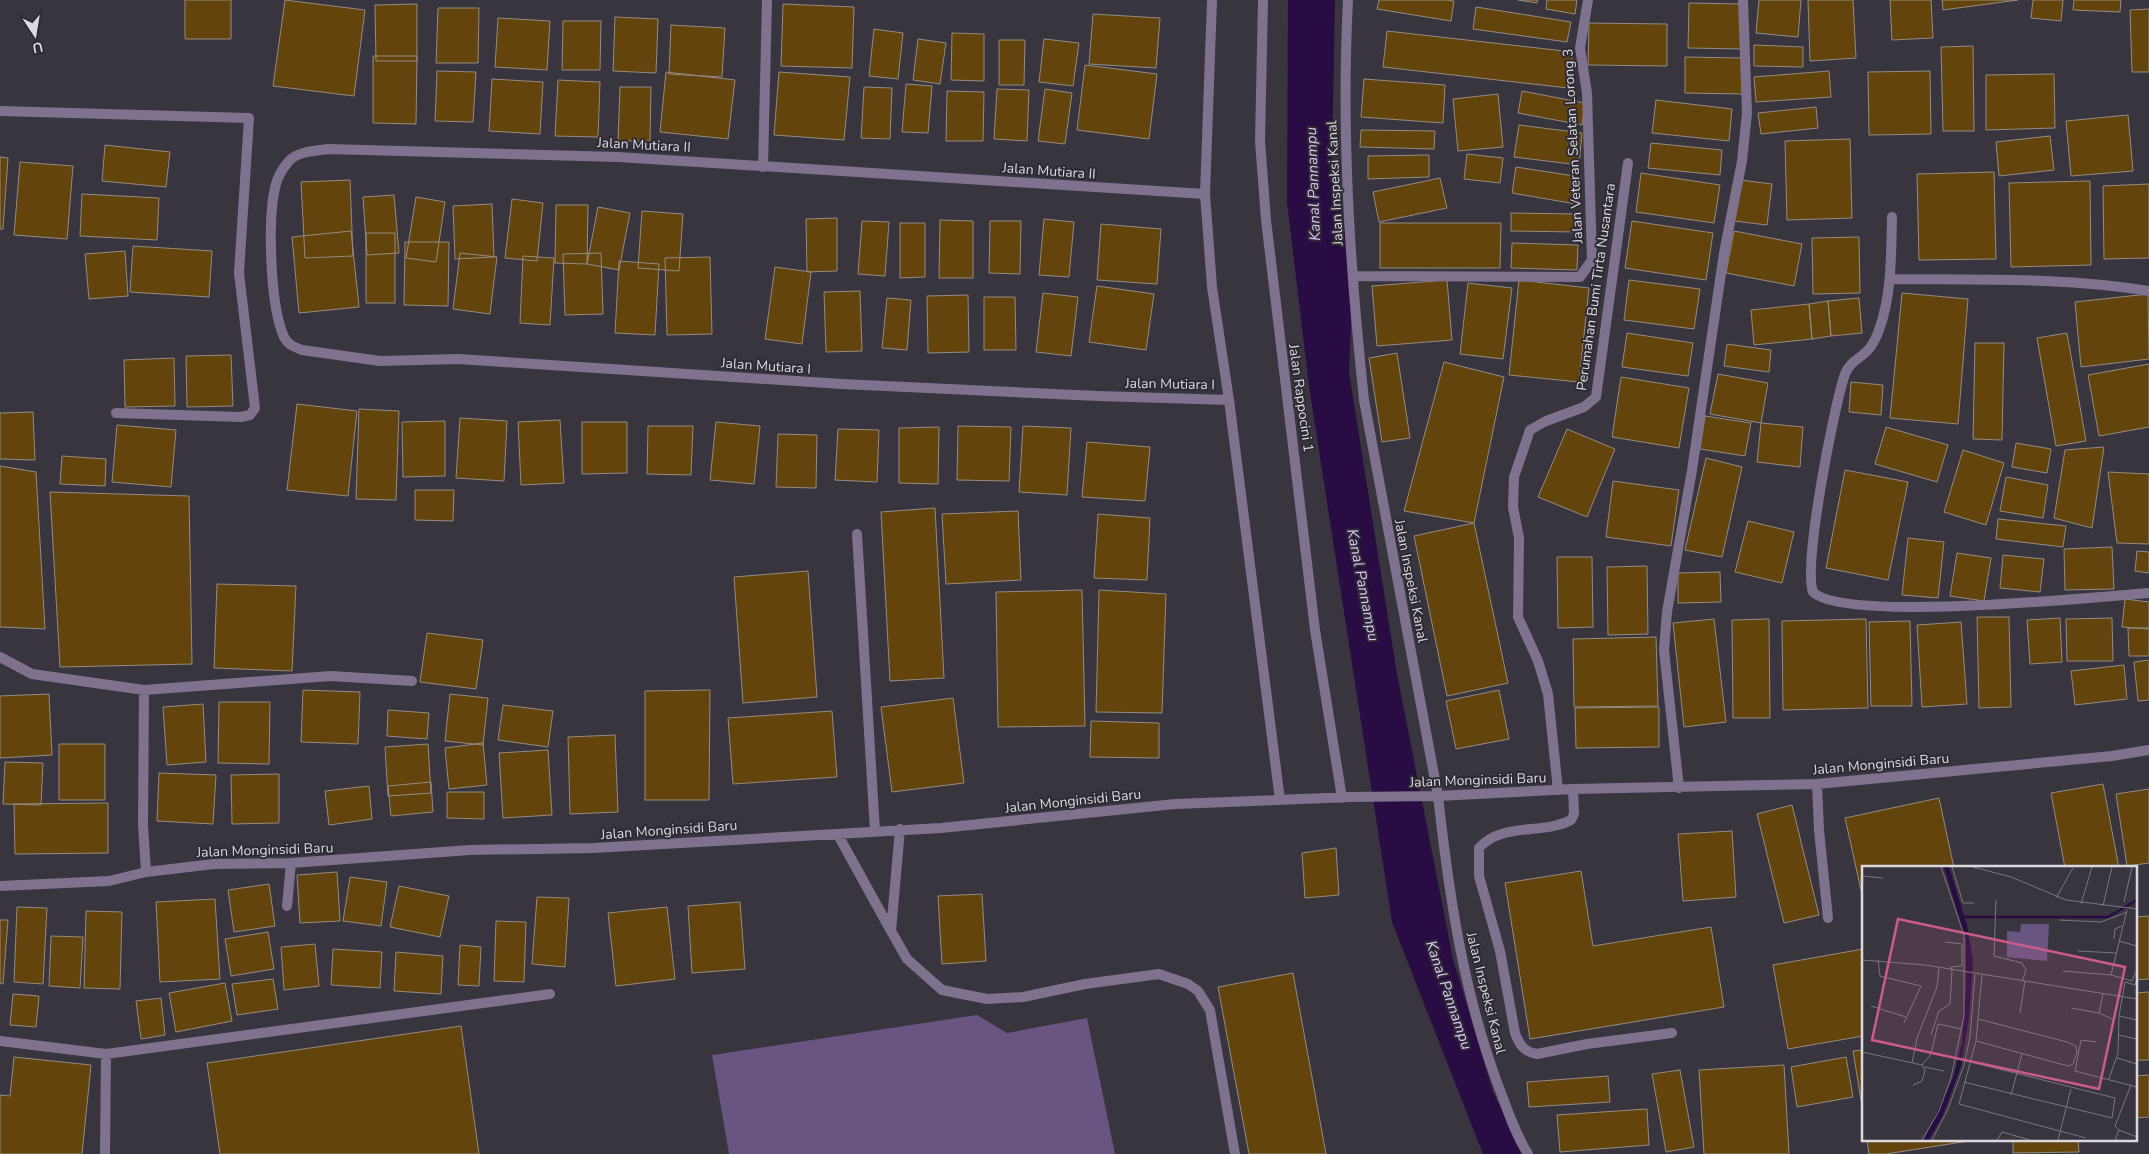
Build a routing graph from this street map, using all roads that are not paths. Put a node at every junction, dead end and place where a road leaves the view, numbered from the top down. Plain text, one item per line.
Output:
1 (767, 0) edge
2 (1212, 0) edge
3 (1263, 0) edge
4 (1348, 0) edge
5 (1588, 0) edge
6 (1743, 0) edge
7 (0, 111) edge
8 (1628, 163) dead end
9 (762, 167) junction
10 (1205, 194) junction
11 (1892, 217) dead end
12 (1353, 276) junction
13 (1890, 279) junction
14 (2149, 291) edge
15 (302, 350) joint
16 (1229, 400) junction
17 (116, 413) dead end
18 (857, 534) dead end
19 (2149, 593) edge
20 (0, 657) edge
21 (412, 681) dead end
22 (144, 690) junction
23 (2149, 750) edge
24 (1817, 784) junction
25 (1679, 788) junction
26 (1572, 789) junction
27 (1558, 790) junction
28 (1433, 796) junction
29 (1346, 797) junction
30 (1280, 800) junction
31 (900, 829) junction
32 (875, 831) junction
33 (838, 835) junction
34 (291, 863) junction
35 (146, 872) junction
36 (0, 886) edge
37 (287, 906) dead end
38 (1828, 918) dead end
39 (892, 931) junction
40 (550, 994) dead end
41 (1672, 1033) dead end
42 (0, 1041) edge
43 (106, 1054) junction
44 (105, 1154) edge
45 (1235, 1154) edge
46 (1528, 1154) edge

1 - 9 street
2 - 10 street
3 - 29 street, Jalan Rappocini 1
4 - 12 street, Jalan Inspeksi Kanal
5 - 12 street, Jalan Veteran Selatan Lorong 3
6 - 25 street
7 - 17 street
8 - 27 street, Perumahan Bumi Tirta Nusantara
9 - 10 street, Jalan Mutiara II
9 - 15 street, Jalan Mutiara II
10 - 16 street
11 - 13 street
12 - 28 street, Jalan Inspeksi Kanal
13 - 14 street
13 - 19 street
15 - 16 street, Jalan Mutiara I
16 - 30 street
18 - 32 street
20 - 22 street
21 - 22 street
22 - 35 street
23 - 24 street, Jalan Monginsidi Baru
24 - 25 street, Jalan Monginsidi Baru
24 - 38 street
25 - 26 street, Jalan Monginsidi Baru
26 - 27 street, Jalan Monginsidi Baru
26 - 41 street
27 - 28 street, Jalan Monginsidi Baru
28 - 29 street, Jalan Monginsidi Baru
28 - 46 street, Jalan Inspeksi Kanal
29 - 30 street, Jalan Monginsidi Baru
30 - 31 street, Jalan Monginsidi Baru
31 - 32 street, Jalan Monginsidi Baru
31 - 39 street
32 - 33 street, Jalan Monginsidi Baru
33 - 34 street, Jalan Monginsidi Baru
33 - 39 street
34 - 35 street, Jalan Monginsidi Baru
34 - 37 street
35 - 36 street, Jalan Monginsidi Baru
39 - 45 street
40 - 43 street
42 - 43 street
43 - 44 street

